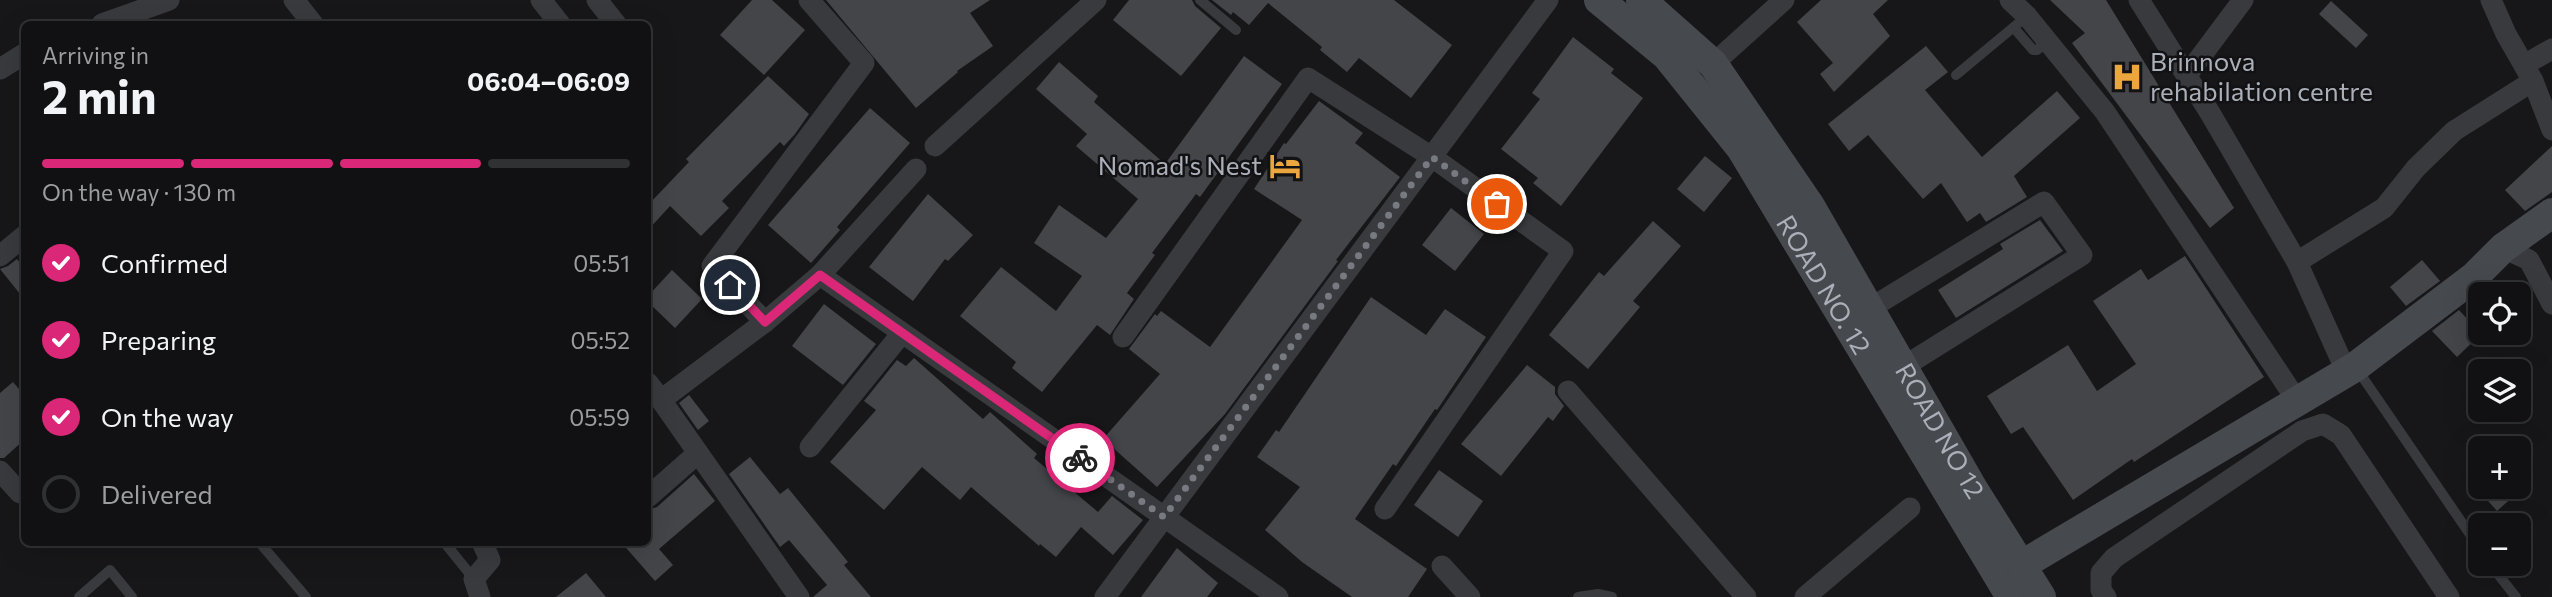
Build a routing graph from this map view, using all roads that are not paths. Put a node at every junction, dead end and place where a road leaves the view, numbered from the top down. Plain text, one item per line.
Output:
1 (169, 0) edge
2 (294, 0) edge
3 (541, 0) edge
4 (597, 0) edge
5 (809, 0) edge
6 (1096, 0) edge
7 (1200, 0) edge
8 (1548, 0) edge
9 (1599, 0) edge
10 (1641, 0) edge
11 (1784, 0) edge
12 (2010, 0) edge
13 (2139, 0) edge
14 (2243, 0) edge
15 (2491, 0) edge
16 (110, 21) edge
17 (311, 21) edge
18 (557, 21) edge
19 (614, 21) edge
20 (2021, 22) junction
21 (1236, 30) dead end
22 (2552, 48) edge
23 (21, 56) edge
24 (1713, 64) junction
25 (0, 69) edge
26 (2528, 73) junction
27 (1956, 75) dead end
28 (2187, 75) junction
29 (2552, 130) edge
30 (935, 146) dead end
31 (1432, 157) junction
32 (916, 169) dead end
33 (2552, 213) edge
34 (21, 238) edge
35 (2503, 248) junction
36 (0, 256) edge
37 (2297, 261) junction
38 (820, 275) junction
39 (2552, 304) edge
40 (1869, 309) junction
41 (765, 322) junction
42 (902, 333) junction
43 (1123, 337) dead end
44 (1903, 367) junction
45 (2351, 369) junction
46 (651, 387) edge
47 (1568, 391) dead end
48 (661, 400) junction
49 (2298, 402) junction
50 (810, 447) dead end
51 (698, 453) junction
52 (0, 471) edge
53 (21, 492) edge
54 (651, 494) edge
55 (1910, 508) dead end
56 (1385, 509) dead end
57 (1164, 517) junction
58 (2468, 532) edge
59 (262, 546) edge
60 (447, 546) edge
61 (484, 546) edge
62 (2022, 565) junction
63 (1441, 566) dead end
64 (2499, 576) edge
65 (477, 588) edge
66 (79, 597) edge
67 (132, 597) edge
68 (306, 597) edge
69 (799, 597) edge
70 (1105, 597) edge
71 (1278, 597) edge
72 (1470, 597) edge
73 (1578, 597) edge
74 (1612, 597) edge
75 (1746, 597) edge
76 (1805, 597) edge
77 (2011, 597) edge
78 (2041, 597) edge
79 (2106, 597) edge
80 (2449, 597) edge
81 (2516, 597) edge

1 - 16 street
2 - 17 street
3 - 18 street
4 - 19 street
5 - 41 street
6 - 30 street
7 - 21 lane
8 - 31 street
9 - 77 main road, ROAD NO. 12
10 - 24 main road, ROAD NO 12
11 - 24 street
12 - 20 street
13 - 28 street
14 - 28 street
15 - 26 street
20 - 27 lane
20 - 49 street
22 - 26 street
23 - 25 street
24 - 40 main road, ROAD NO 12
26 - 29 street
26 - 37 street
28 - 37 street
31 - 43 street
31 - 56 street
31 - 57 street
32 - 38 street
33 - 35 main road
34 - 36 street
35 - 39 street
35 - 45 main road
37 - 45 street
38 - 41 street
38 - 42 street
40 - 44 main road, ROAD NO 12
40 - 44 street
41 - 48 street
42 - 50 street
42 - 57 street
44 - 62 main road, ROAD NO 12
45 - 49 main road
45 - 58 lane
46 - 48 street
47 - 75 street
48 - 51 street
49 - 62 main road
51 - 54 street
51 - 69 street
52 - 53 street
55 - 76 street
57 - 70 street
57 - 71 street
59 - 68 lane
60 - 65 lane
61 - 65 street
62 - 78 main road, ROAD NO 12
63 - 72 street
64 - 81 lane
66 - 67 lane
73 - 74 lane
79 - 80 street

